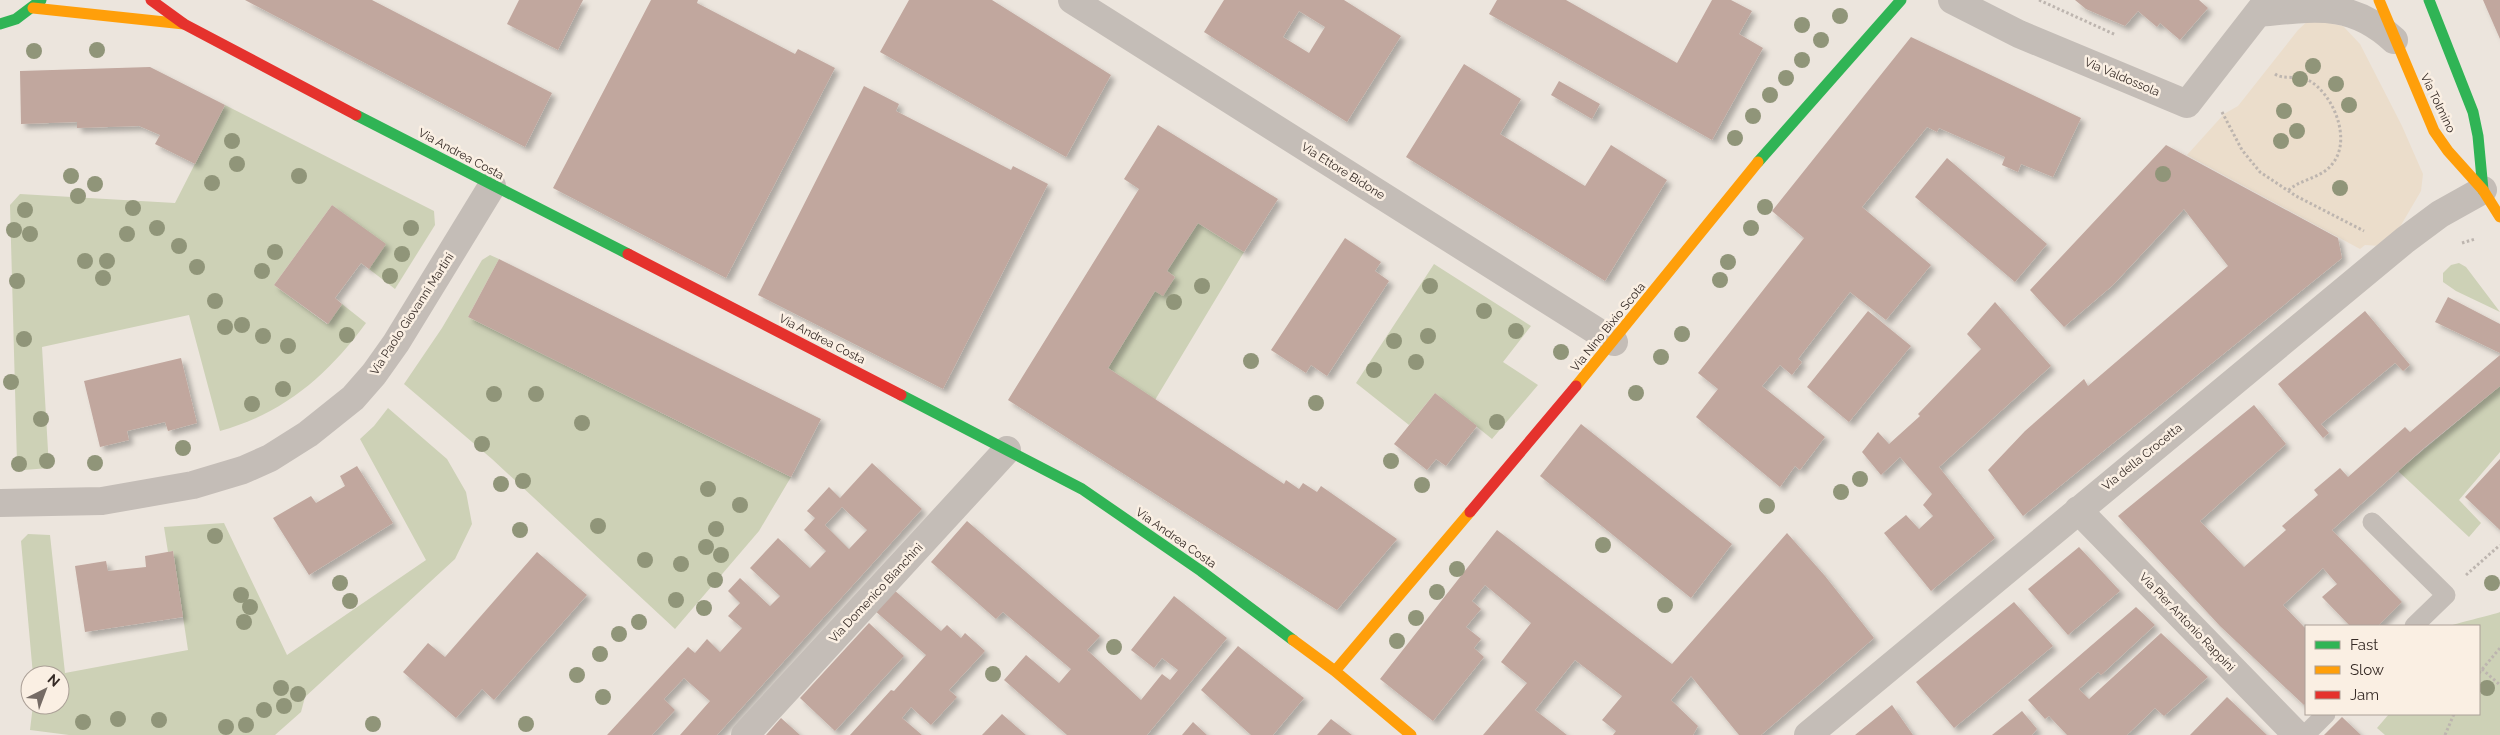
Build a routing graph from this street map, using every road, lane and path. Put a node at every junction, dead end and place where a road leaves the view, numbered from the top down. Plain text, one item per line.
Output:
1 (1072, 0) edge
2 (1901, 0) edge
3 (1952, 0) edge
4 (2039, 0) edge
5 (2379, 0) edge
6 (2430, 0) edge
7 (37, 4) edge
8 (165, 4) edge
9 (2257, 4) edge
10 (0, 24) edge
11 (184, 24) junction
12 (2119, 37) dead end
13 (2394, 40) junction
14 (2274, 74) dead end
15 (2224, 114) dead end
16 (492, 186) junction
17 (2487, 187) junction
18 (2288, 191) junction
19 (2500, 217) edge
20 (2370, 234) dead end
21 (1614, 342) junction
22 (1007, 450) junction
23 (0, 503) edge
24 (2078, 510) junction
25 (2372, 522) dead end
26 (2500, 545) edge
27 (2446, 595) junction
28 (2415, 625) edge
29 (2500, 648) edge
30 (2482, 669) junction
31 (1335, 672) junction
32 (2480, 672) edge
33 (2500, 685) edge
34 (2325, 715) edge
35 (2454, 715) edge
36 (744, 735) edge
37 (1411, 735) edge
38 (1808, 735) edge
39 (2297, 735) edge
40 (2305, 735) edge
41 (2445, 735) edge

1 - 21 street, Via Ettore Bidone
2 - 21 main road, Via Nino Bixio Scota
3 - 9 street, Via Valdossola
4 - 12 path
5 - 13 main road, Via Tolmino
6 - 17 main road, Via Tolmino
7 - 10 main road
7 - 11 main road, Via Andrea Costa
8 - 11 main road, Via Andrea Costa
9 - 13 street, Via Valdossola
11 - 16 main road, Via Andrea Costa
13 - 17 main road, Via Tolmino
14 - 18 path
15 - 18 path
16 - 22 main road, Via Andrea Costa
16 - 23 street, Via Paolo Giovanni Martini
17 - 19 main road
17 - 24 street, Via della Crocetta
18 - 20 path
21 - 31 main road, Via Nino Bixio Scota
22 - 31 main road, Via Andrea Costa
22 - 36 street, Via Domenico Bianchini
24 - 38 street, Via della Crocetta
24 - 39 street, Via Pier Antonio Rappini
25 - 27 lane
26 - 27 path
27 - 28 lane
29 - 30 path
30 - 32 path
30 - 33 path
31 - 37 main road, Via Andrea Costa
34 - 40 lane
35 - 41 path

